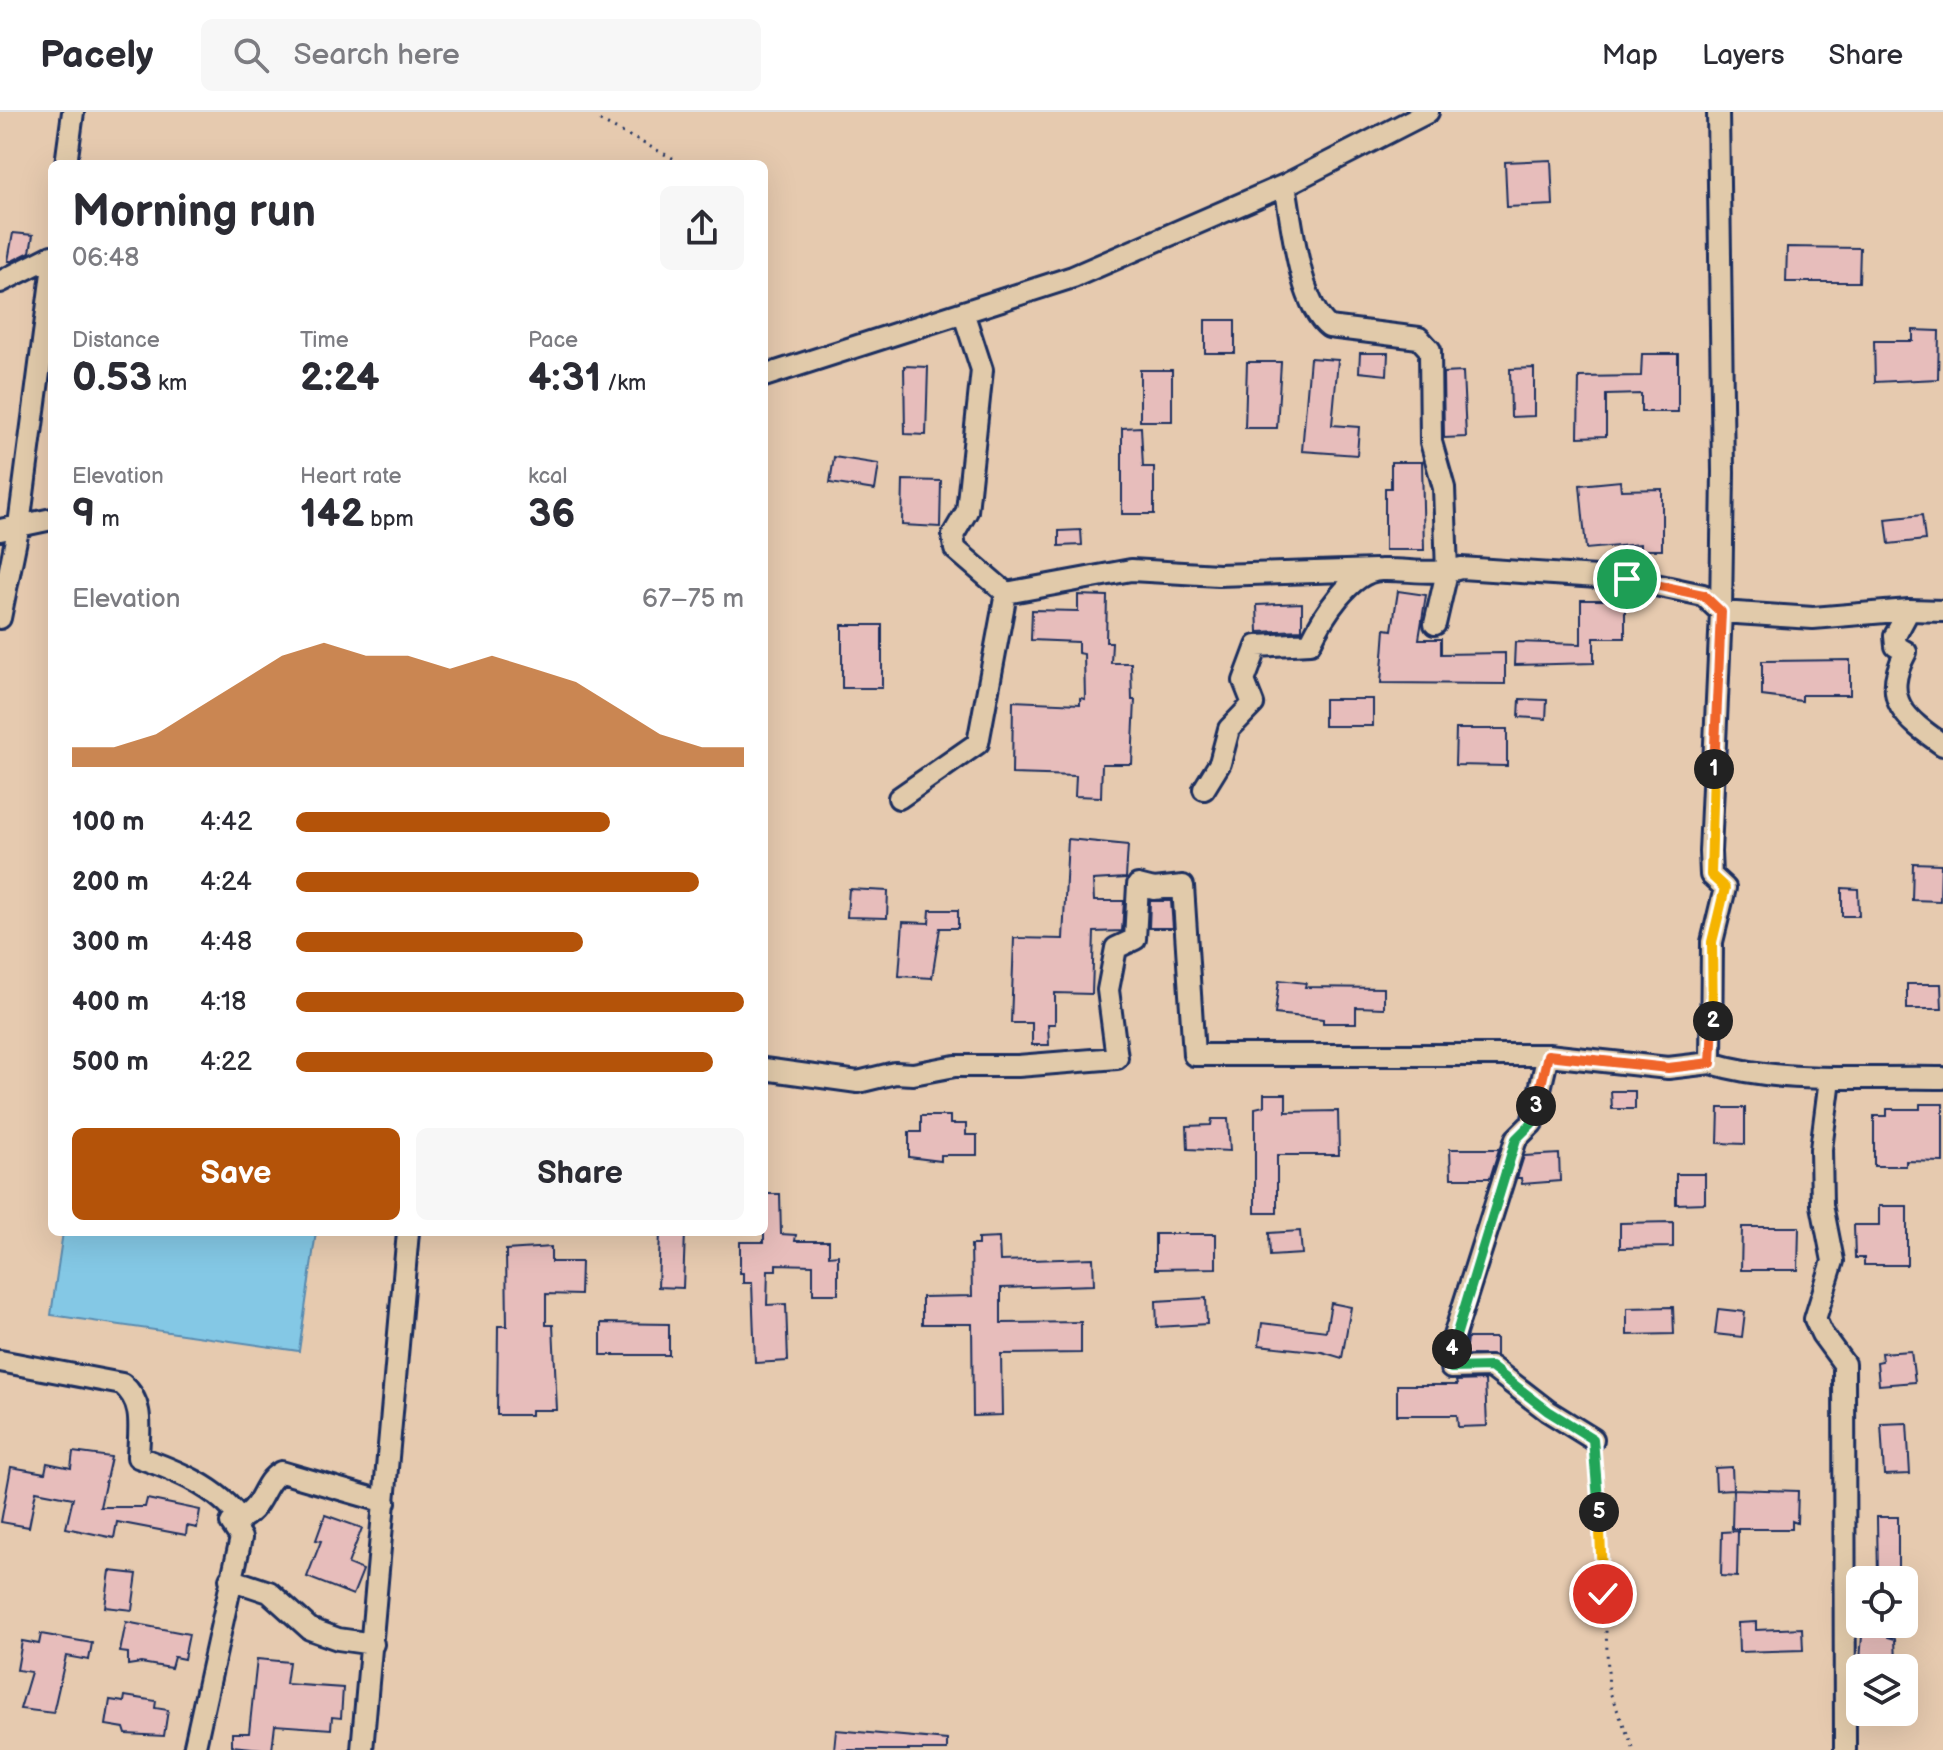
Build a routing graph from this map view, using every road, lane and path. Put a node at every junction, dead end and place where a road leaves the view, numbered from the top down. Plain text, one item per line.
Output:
1 (73, 112) edge
2 (1428, 112) edge
3 (1718, 112) edge
4 (600, 121) dead end
5 (67, 160) edge
6 (676, 160) edge
7 (1285, 185) junction
8 (48, 258) edge
9 (0, 282) edge
10 (48, 297) edge
11 (966, 321) dead end
12 (768, 375) edge
13 (48, 520) edge
14 (10, 527) edge
15 (1376, 570) junction
16 (1447, 572) junction
17 (1006, 593) junction
18 (1909, 610) junction
19 (1943, 611) edge
20 (1721, 612) junction
21 (0, 618) edge
22 (1435, 624) dead end
23 (1943, 745) edge
24 (1204, 789) dead end
25 (899, 798) dead end
26 (1548, 1055) junction
27 (1711, 1063) junction
28 (768, 1070) edge
29 (1943, 1078) edge
30 (1830, 1079) junction
31 (408, 1236) edge
32 (0, 1361) edge
33 (1593, 1439) joint
34 (385, 1502) junction
35 (241, 1520) junction
36 (230, 1579) junction
37 (373, 1644) junction
38 (194, 1750) edge
39 (362, 1750) edge
40 (1634, 1750) edge
41 (1845, 1750) edge

1 - 5 street
2 - 7 street
3 - 20 street
4 - 6 path
7 - 12 street
7 - 16 street
8 - 9 street
10 - 14 street
11 - 17 street
13 - 14 street
14 - 21 street
15 - 16 street
15 - 17 street
15 - 24 street
16 - 20 street
16 - 22 street
17 - 25 street
18 - 19 street
18 - 20 street
18 - 23 street
20 - 27 street
26 - 27 street
26 - 28 street
26 - 33 street
27 - 30 street
29 - 30 street
30 - 41 street
31 - 34 street
32 - 35 street
33 - 40 path
34 - 35 street
34 - 37 street
35 - 36 street
36 - 37 street
36 - 38 street
37 - 39 street

